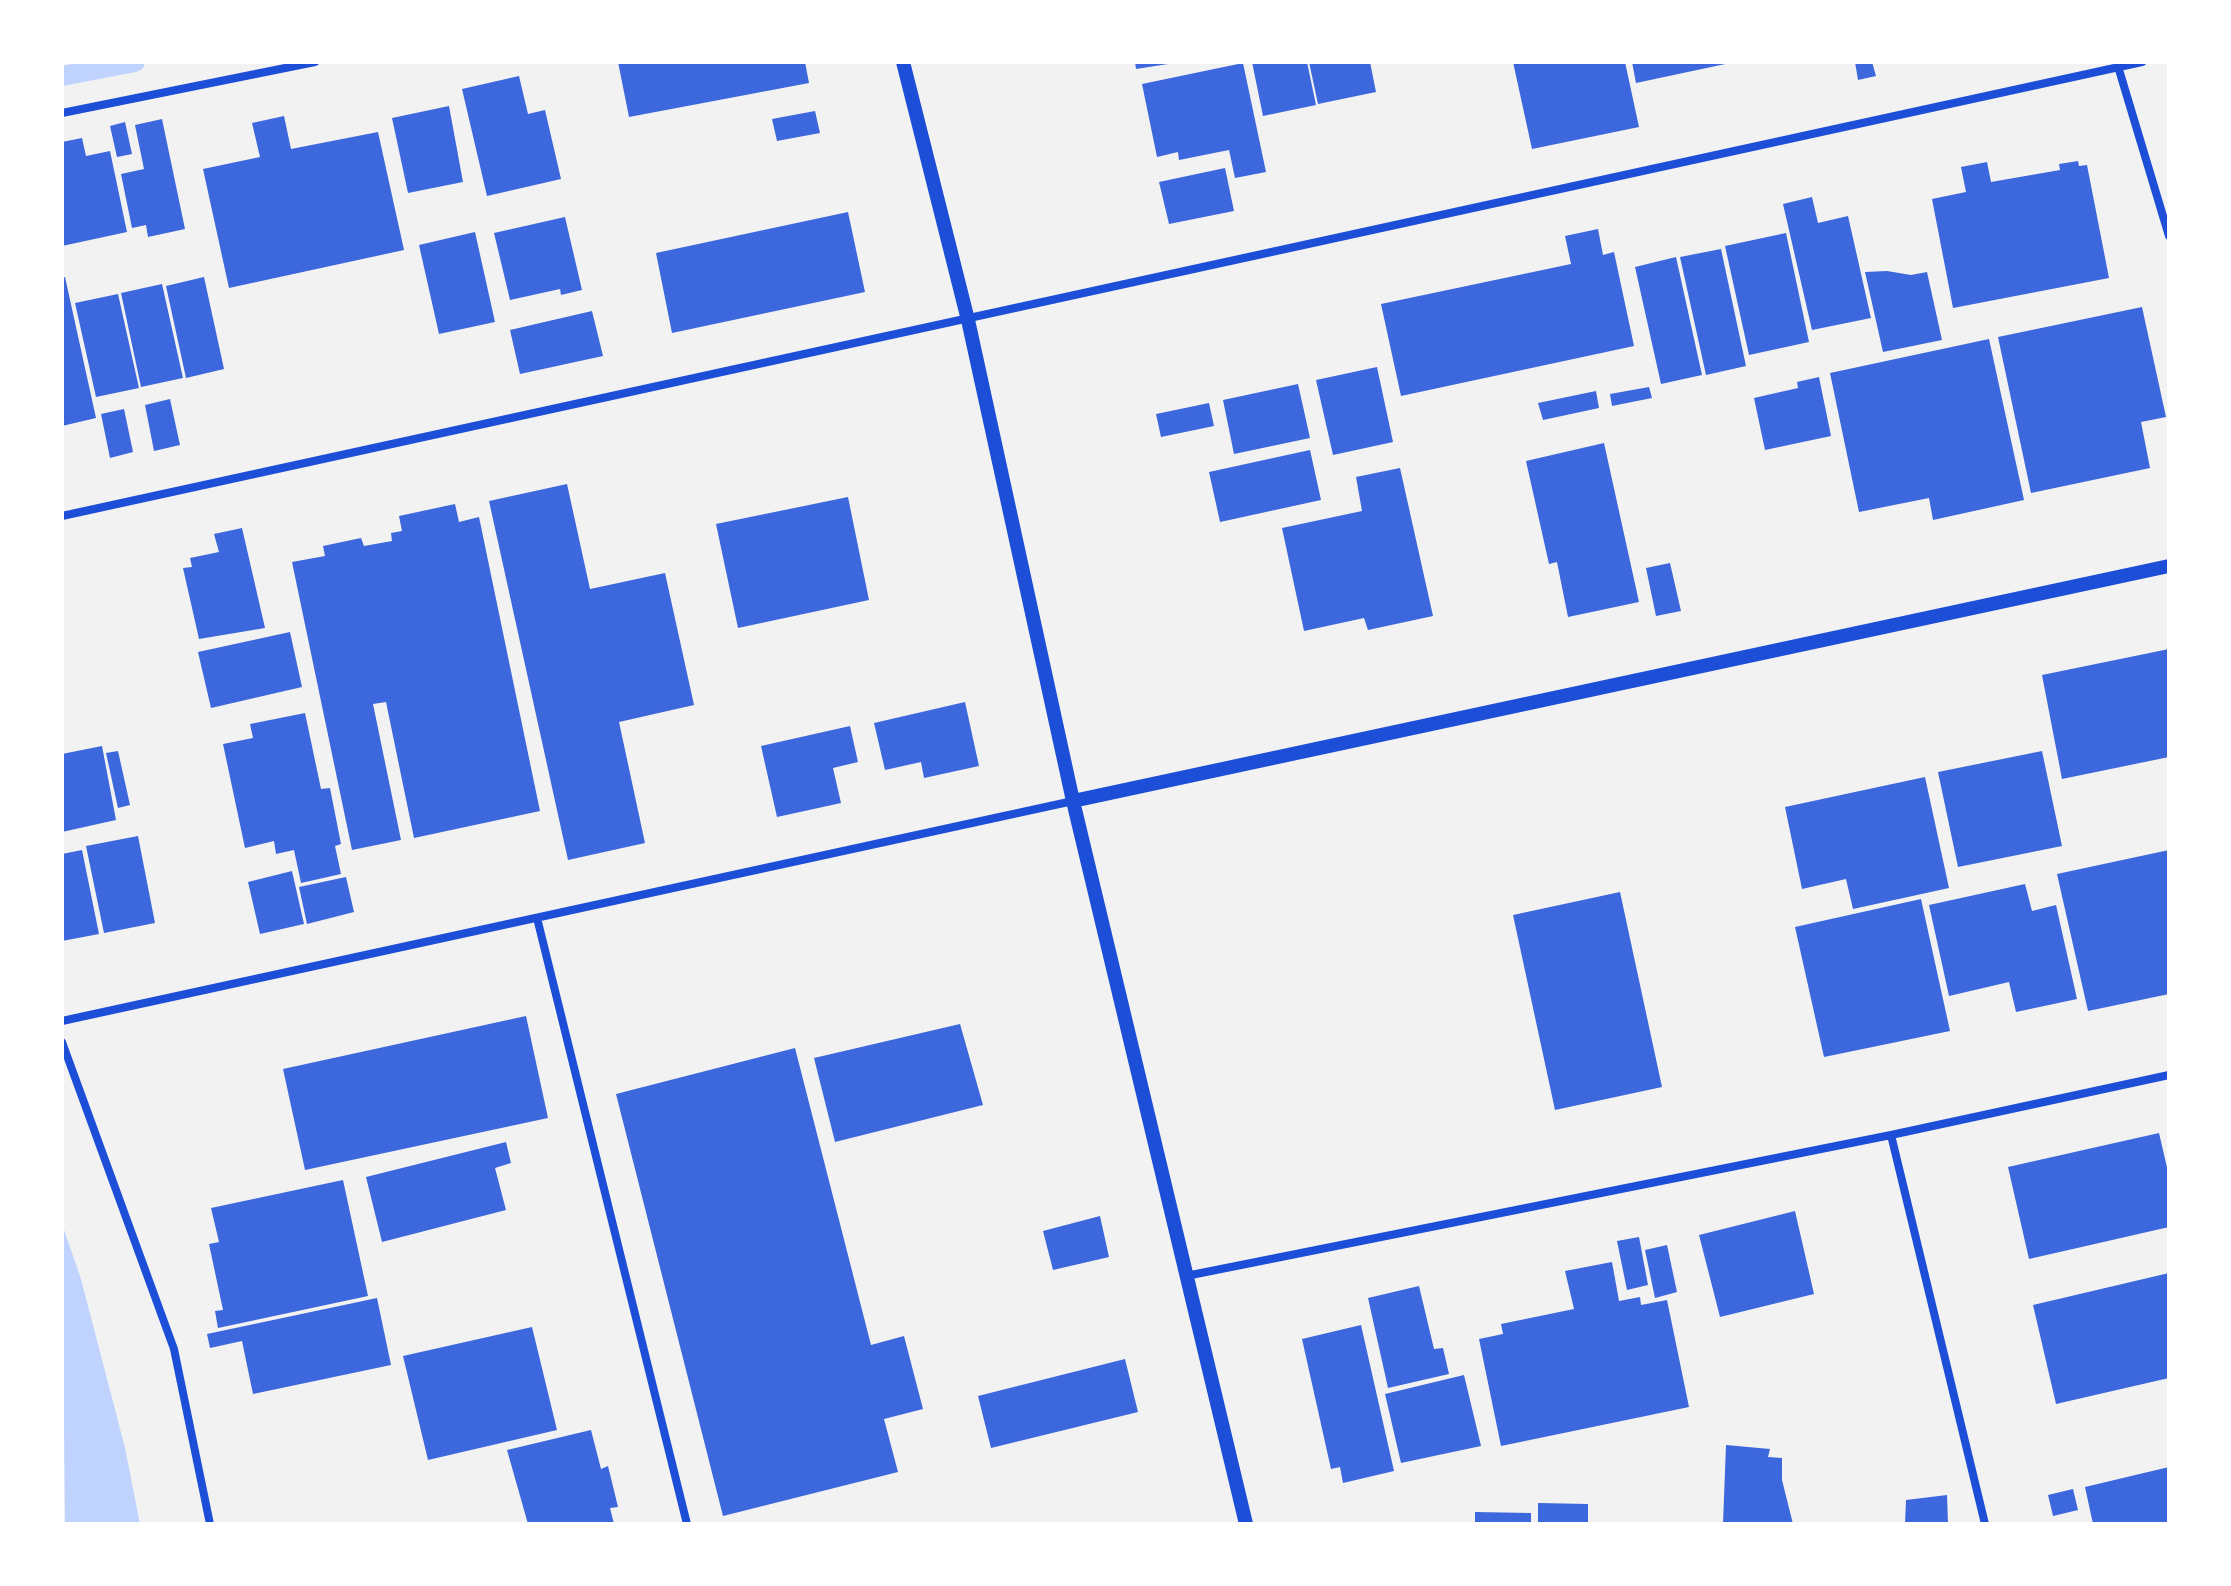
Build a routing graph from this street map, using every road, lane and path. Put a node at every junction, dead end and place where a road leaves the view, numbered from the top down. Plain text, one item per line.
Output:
1 (315, 62) edge
2 (903, 62) edge
3 (2142, 62) edge
4 (2118, 65) edge
5 (62, 113) edge
6 (2169, 236) edge
7 (968, 320) junction
8 (62, 516) edge
9 (2169, 566) edge
10 (1073, 801) junction
11 (537, 918) junction
12 (62, 1021) edge
13 (62, 1042) edge
14 (2169, 1075) edge
15 (1891, 1135) junction
16 (1186, 1276) junction
17 (210, 1524) edge
18 (687, 1524) edge
19 (1246, 1524) edge
20 (1985, 1524) edge

1 - 5 street
2 - 7 street
3 - 4 street
4 - 6 street
4 - 7 street
7 - 8 street
7 - 10 street
9 - 10 street
10 - 11 street
10 - 16 street
11 - 12 street
11 - 18 street
13 - 17 street
14 - 15 street
15 - 16 street
15 - 20 street
16 - 19 street

